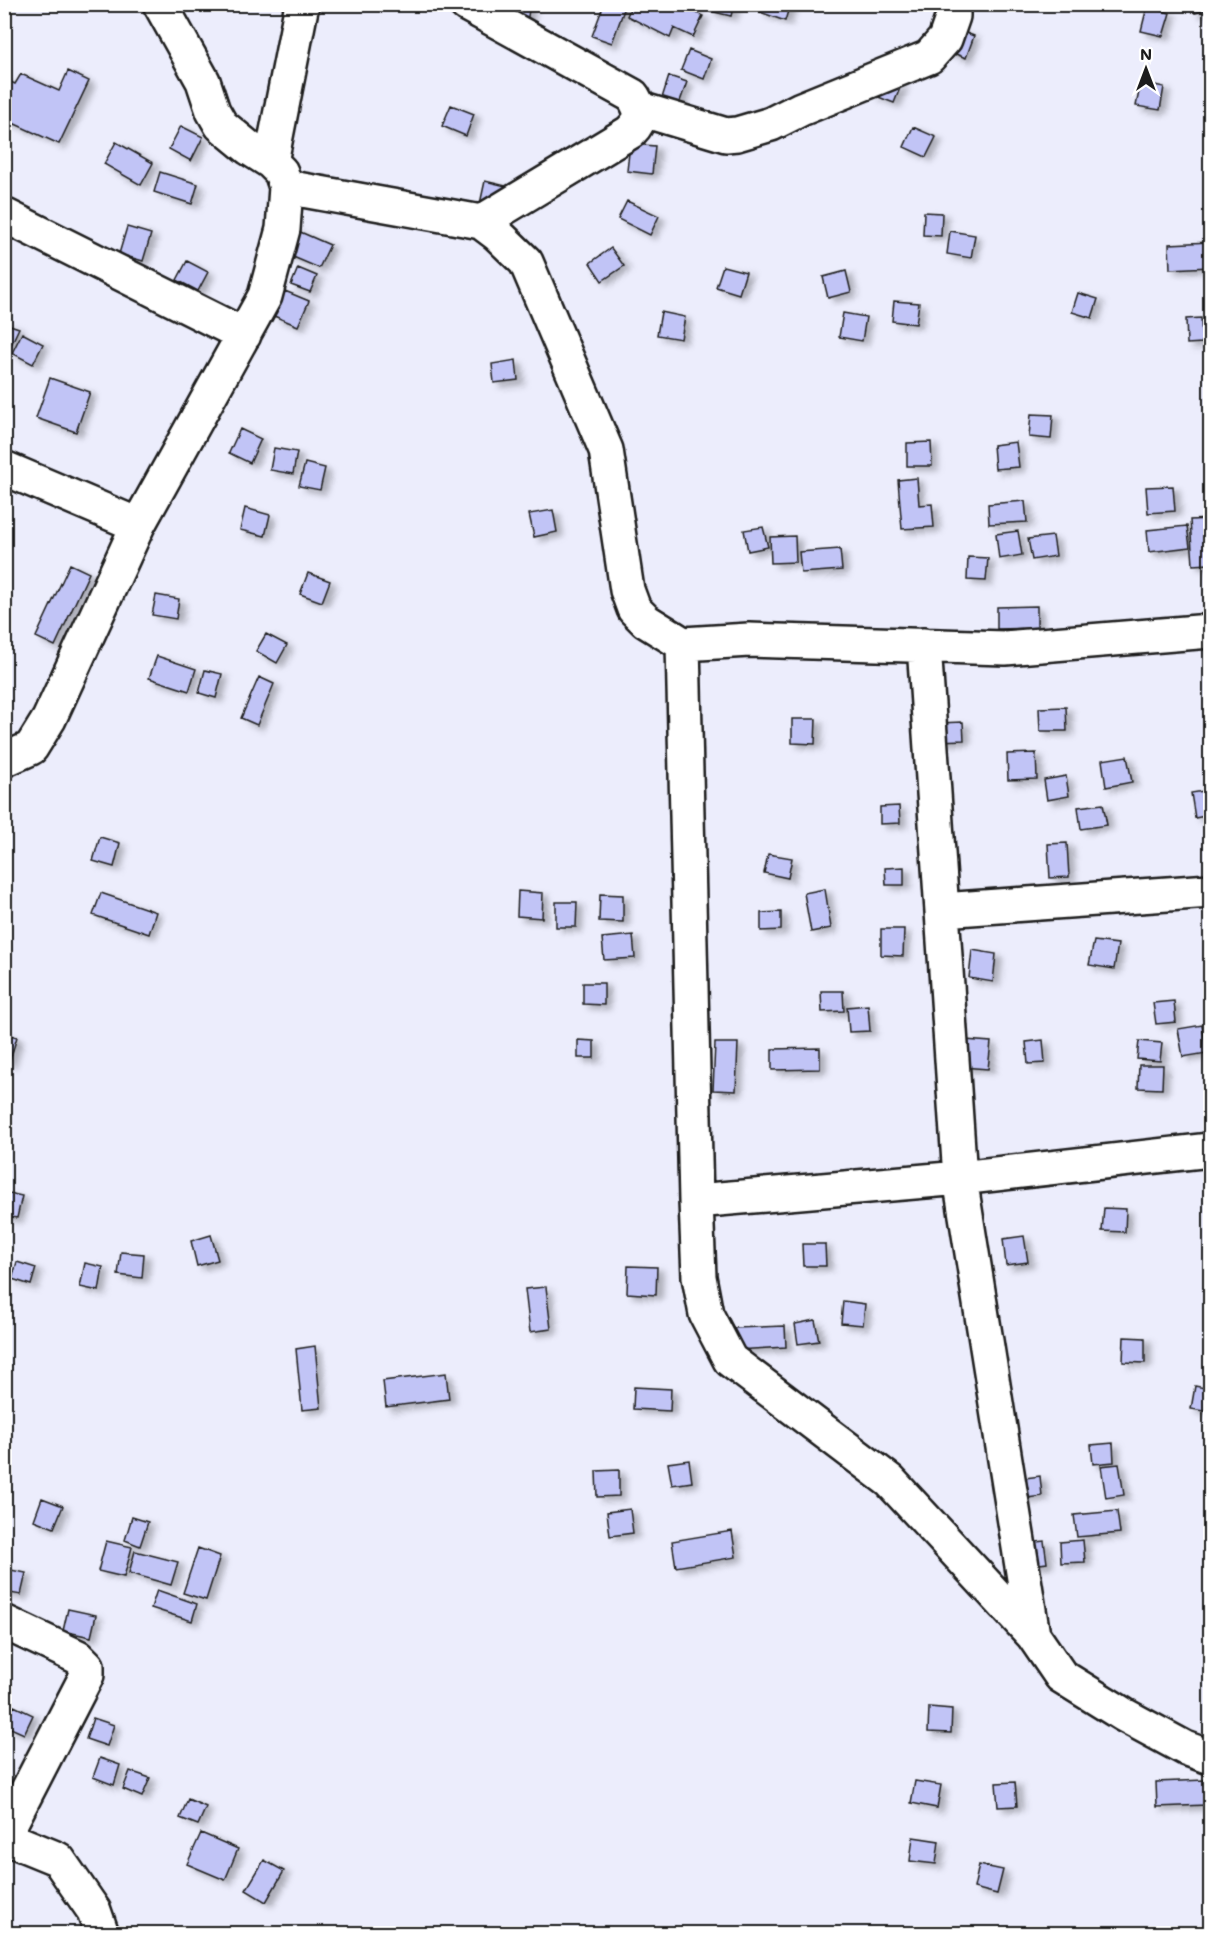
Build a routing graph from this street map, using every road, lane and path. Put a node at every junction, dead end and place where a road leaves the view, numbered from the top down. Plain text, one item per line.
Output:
1 (160, 4) edge
2 (302, 4) edge
3 (465, 4) edge
4 (953, 4) edge
5 (640, 110) junction
6 (279, 175) junction
7 (4, 214) edge
8 (482, 222) junction
9 (244, 335) junction
10 (4, 468) edge
11 (138, 525) junction
12 (1210, 631) edge
13 (683, 644) junction
14 (924, 645) junction
15 (13, 748) edge
16 (1210, 891) edge
17 (942, 910) junction
18 (1210, 1149) edge
19 (960, 1178) junction
20 (696, 1201) junction
21 (4, 1622) edge
22 (1033, 1635) junction
23 (1210, 1756) edge
24 (4, 1837) edge
25 (102, 1934) edge

1 - 6 street
2 - 6 street
3 - 5 street
4 - 5 street
5 - 8 street
6 - 8 street
6 - 9 street
7 - 9 street
8 - 13 street
9 - 11 street
10 - 11 street
11 - 15 street
12 - 14 street
13 - 14 street
13 - 20 street
14 - 17 street
16 - 17 street
17 - 19 street
18 - 19 street
19 - 20 street
19 - 22 street
20 - 22 street
21 - 24 street
22 - 23 street
24 - 25 street

